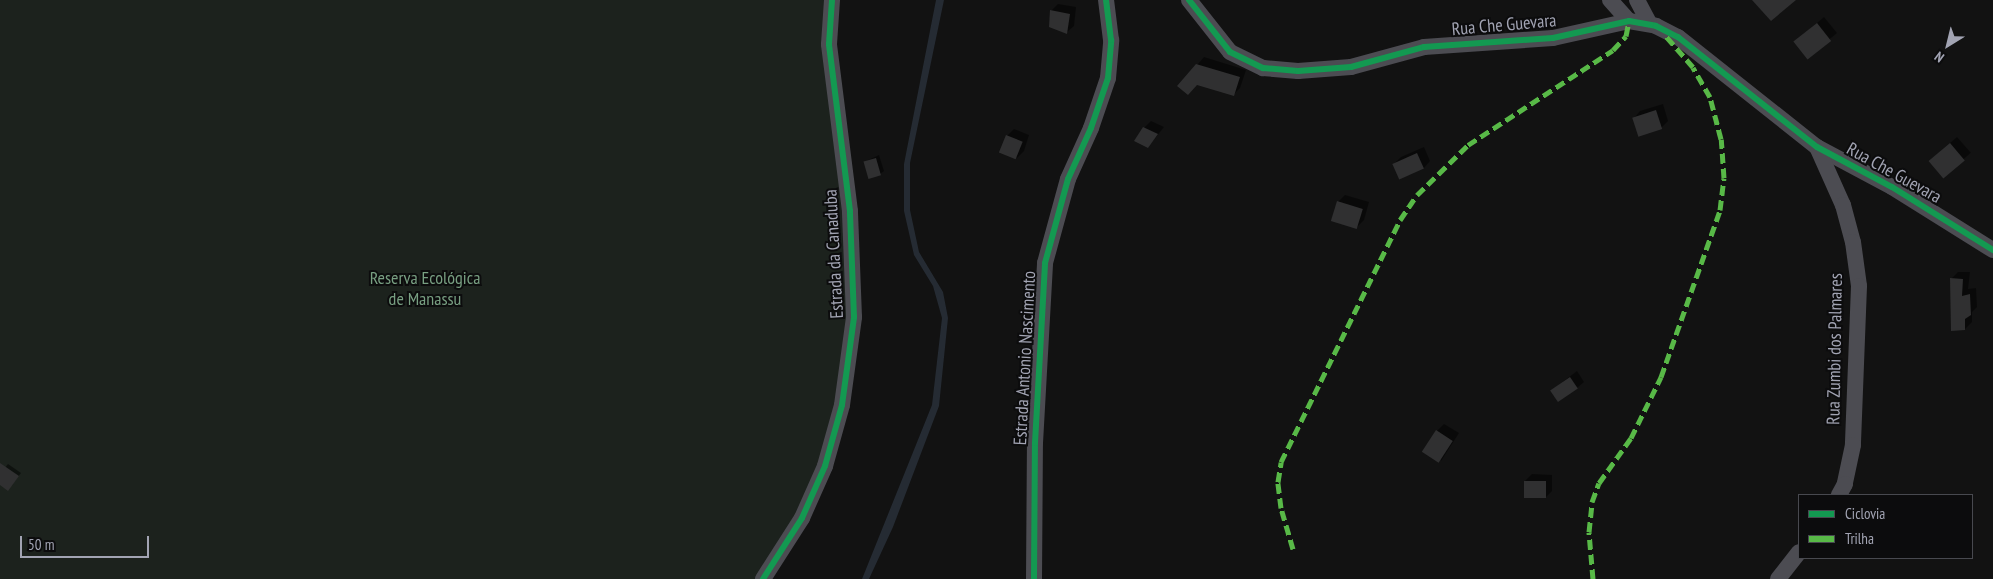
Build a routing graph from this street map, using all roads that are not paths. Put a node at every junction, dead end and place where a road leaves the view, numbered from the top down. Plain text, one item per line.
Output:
1 (832, 0) edge
2 (1106, 0) edge
3 (1189, 0) edge
4 (1610, 0) edge
5 (1637, 0) edge
6 (1629, 21) junction
7 (1649, 23) junction
8 (1817, 147) junction
9 (1993, 250) edge
10 (1840, 494) edge
11 (1798, 553) edge
12 (763, 579) edge
13 (1034, 579) edge
14 (1778, 579) edge

1 - 12 street, Estrada da Canaduba
2 - 13 street, Estrada Antonio Nascimento
3 - 6 street, Rua Che Guevara
4 - 6 street
5 - 7 street
6 - 7 street, Rua Che Guevara
7 - 8 street, Rua Che Guevara
8 - 9 street, Rua Che Guevara
8 - 10 street, Rua Zumbi dos Palmares
11 - 14 street

